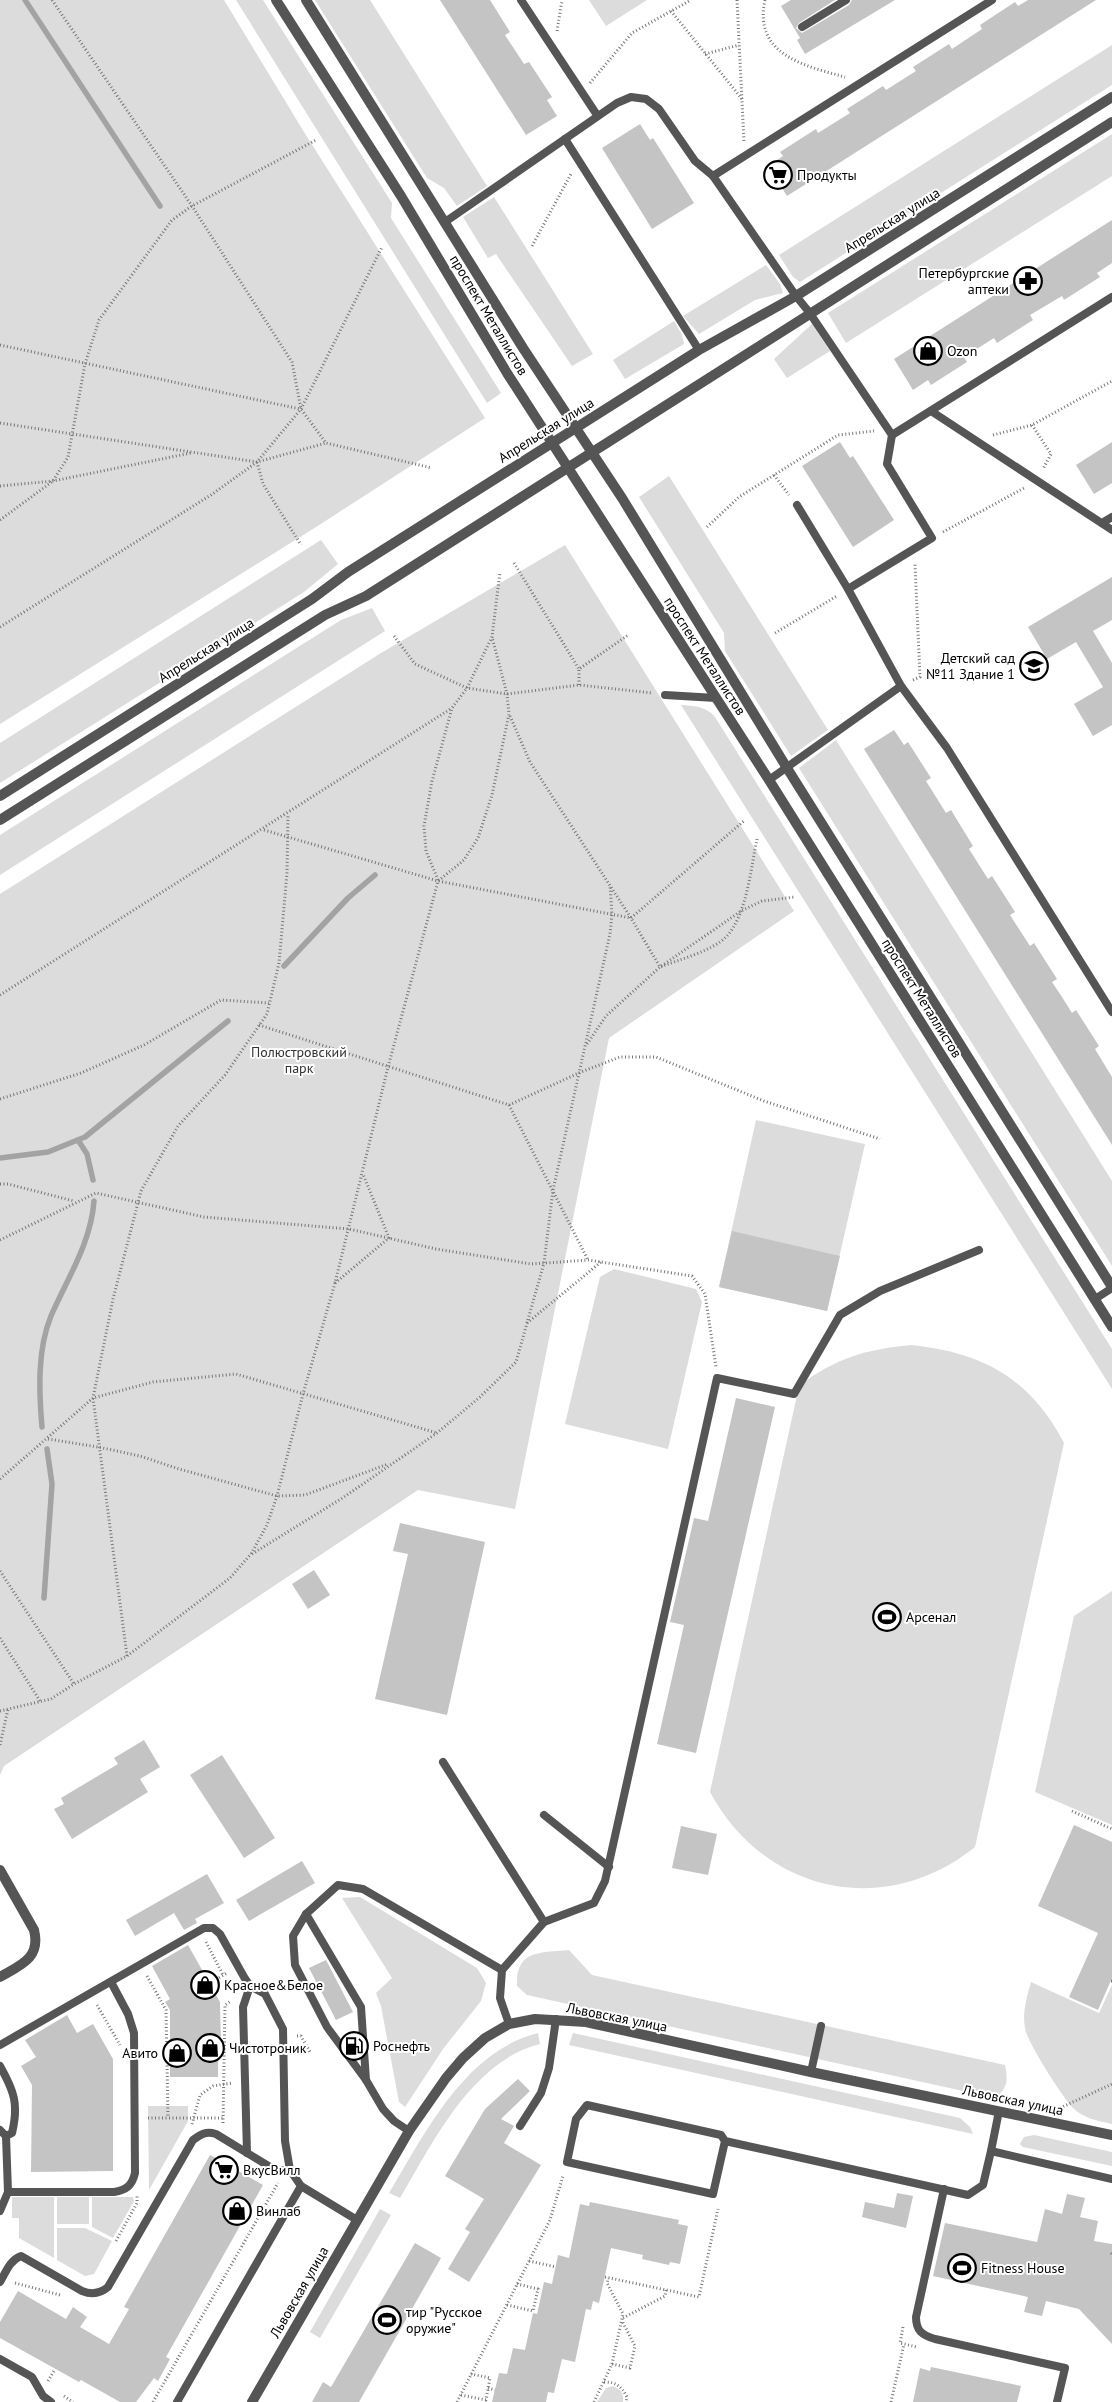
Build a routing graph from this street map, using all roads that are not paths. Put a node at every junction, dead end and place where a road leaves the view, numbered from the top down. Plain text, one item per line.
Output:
1 (276, 0) edge
2 (306, 0) edge
3 (521, 0) edge
4 (846, 0) edge
5 (992, 0) edge
6 (802, 27) dead end
7 (1112, 97) edge
8 (597, 115) junction
9 (1112, 122) edge
10 (565, 138) junction
11 (713, 176) junction
12 (445, 222) junction
13 (796, 296) junction
14 (1112, 297) edge
15 (810, 312) junction
16 (699, 350) junction
17 (931, 411) junction
18 (576, 427) junction
19 (892, 435) junction
20 (552, 442) junction
21 (592, 452) junction
22 (568, 468) junction
23 (797, 505) road end
24 (1112, 516) edge
25 (1102, 523) junction
26 (1112, 530) edge
27 (848, 589) junction
28 (901, 686) junction
29 (665, 695) road end
30 (716, 698) junction
31 (787, 768) junction
32 (768, 780) junction
33 (0, 796) edge
34 (0, 820) edge
35 (1112, 1012) edge
36 (979, 1250) dead end
37 (1112, 1288) edge
38 (1094, 1299) junction
39 (1112, 1327) edge
40 (443, 1762) dead end
41 (544, 1815) dead end
42 (609, 1867) junction
43 (0, 1870) edge
44 (306, 1914) junction
45 (544, 1922) junction
46 (502, 1970) junction
47 (0, 1977) edge
48 (111, 1982) junction
49 (250, 1986) junction
50 (556, 2019) junction
51 (509, 2024) junction
52 (821, 2026) dead end
53 (0, 2045) edge
54 (0, 2066) edge
55 (811, 2072) junction
56 (366, 2080) junction
57 (999, 2111) junction
58 (520, 2126) dead end
59 (0, 2130) edge
60 (409, 2132) junction
61 (1112, 2135) edge
62 (6, 2136) junction
63 (725, 2141) junction
64 (991, 2151) junction
65 (247, 2153) junction
66 (290, 2170) junction
67 (1112, 2179) edge
68 (301, 2186) junction
69 (944, 2189) junction
70 (8, 2192) junction
71 (0, 2211) edge
72 (357, 2220) junction
73 (0, 2282) edge
74 (0, 2359) edge
75 (52, 2402) edge
76 (177, 2402) edge
77 (252, 2402) edge
78 (1057, 2402) edge

1 - 20 street, проспект Металлистов
2 - 12 street, проспект Металлистов
3 - 8 lane
4 - 6 lane
5 - 11 lane
7 - 13 street, Апрельская улица
8 - 10 lane
8 - 11 lane
9 - 15 street
10 - 12 lane
10 - 16 lane
11 - 13 lane
12 - 18 street, проспект Металлистов
13 - 15 lane
13 - 16 street, Апрельская улица
14 - 17 lane
15 - 19 lane
15 - 21 street
16 - 18 street, Апрельская улица
17 - 19 lane
17 - 25 lane
18 - 20 street, Апрельская улица
18 - 21 street, проспект Металлистов
19 - 27 lane
20 - 22 street, проспект Металлистов
20 - 33 street, Апрельская улица
21 - 22 street
21 - 31 street, проспект Металлистов
22 - 30 street, проспект Металлистов
22 - 34 street
23 - 27 lane
24 - 25 lane
25 - 26 lane
27 - 28 lane
28 - 31 lane
28 - 35 lane
29 - 30 lane
30 - 32 street, проспект Металлистов
31 - 32 lane
31 - 37 street, проспект Металлистов
32 - 38 street, проспект Металлистов
36 - 42 lane
37 - 38 lane
38 - 39 street, проспект Металлистов
40 - 45 lane
41 - 42 lane
42 - 45 lane
43 - 47 street
44 - 46 lane
44 - 56 lane
44 - 56 lane
45 - 46 lane
46 - 51 lane
48 - 49 lane
48 - 53 lane
48 - 70 lane
49 - 65 lane
49 - 66 lane
50 - 51 street, Львовская улица
50 - 55 street, Львовская улица
50 - 58 lane
51 - 60 street, Львовская улица
52 - 55 lane
54 - 62 lane
55 - 57 street, Львовская улица
56 - 60 lane
57 - 61 street, Львовская улица
57 - 64 lane
59 - 62 lane
60 - 72 street, Львовская улица
62 - 70 lane
63 - 63 lane
63 - 69 lane
64 - 67 lane
64 - 69 lane
65 - 66 lane
65 - 73 lane
66 - 68 lane
68 - 72 lane
68 - 76 lane
69 - 78 lane
70 - 71 lane
72 - 77 street, Львовская улица
74 - 75 lane

